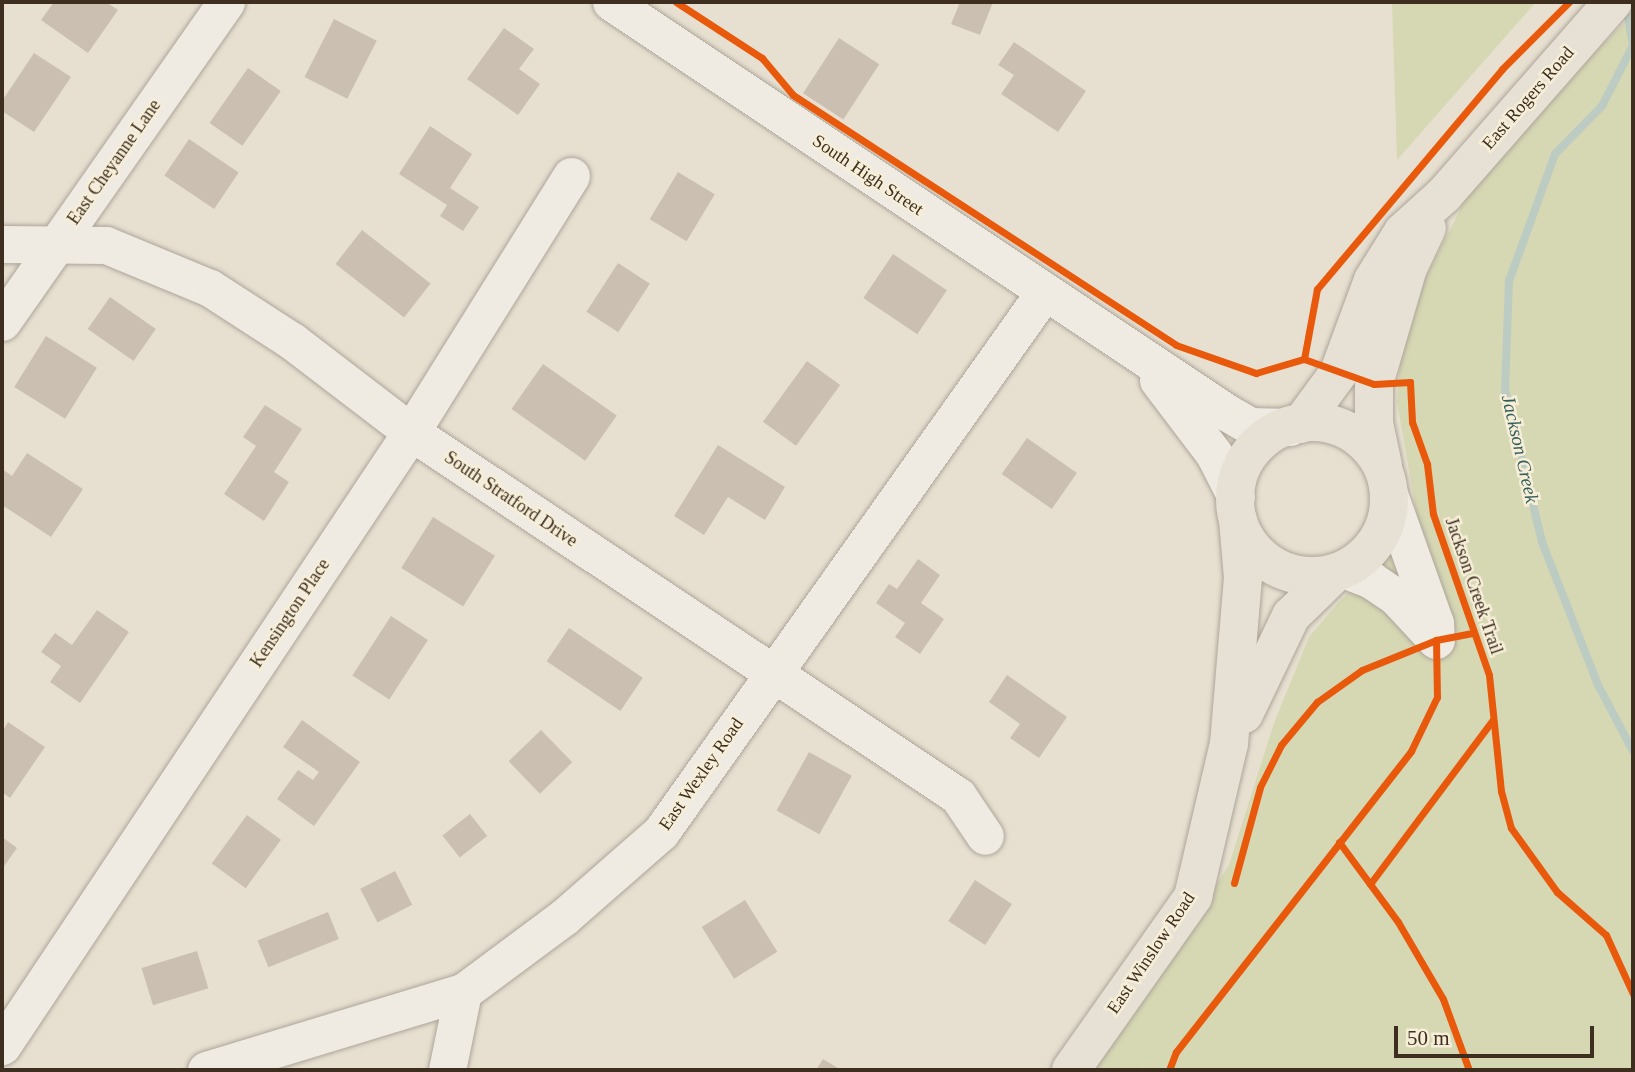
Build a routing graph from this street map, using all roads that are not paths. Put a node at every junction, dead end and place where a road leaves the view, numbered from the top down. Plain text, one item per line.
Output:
1 (226, 2) edge
2 (611, 2) edge
3 (1613, 2) edge
4 (657, 15) edge
5 (571, 176) dead end
6 (1444, 195) junction
7 (2, 244) edge
8 (55, 246) junction
9 (1045, 291) junction
10 (2, 322) edge
11 (1128, 344) junction
12 (1296, 425) junction
13 (411, 432) junction
14 (1386, 482) junction
15 (1237, 508) junction
16 (1339, 571) junction
17 (771, 675) junction
18 (1229, 744) junction
19 (985, 836) dead end
20 (463, 992) junction
21 (2, 1046) edge
22 (206, 1070) edge
23 (447, 1070) edge
24 (1071, 1070) edge

1 - 8 street, East Cheyanne Lane
2 - 4 street, South High Street
3 - 6 main road, East Rogers Road
4 - 9 street, South High Street
5 - 13 street, Kensington Place
6 - 12 main road, East Rogers Road
6 - 14 main road, East Rogers Road
7 - 8 street, South Stratford Drive
8 - 10 street, East Cheyanne Lane
8 - 13 street, South Stratford Drive
9 - 11 street, South High Street
9 - 17 street, East Wexley Road
11 - 12 street, South High Street
11 - 15 street, South High Street
12 - 14 main road
12 - 15 main road
13 - 17 street, South Stratford Drive
13 - 21 street, Kensington Place
14 - 16 main road
14 - 16 street
15 - 16 main road
15 - 18 main road, East Winslow Road
16 - 18 main road, East Winslow Road
17 - 19 street, South Stratford Drive
17 - 20 street, East Wexley Road
18 - 24 main road, East Winslow Road
20 - 22 street, East Wexley Road
20 - 23 street

